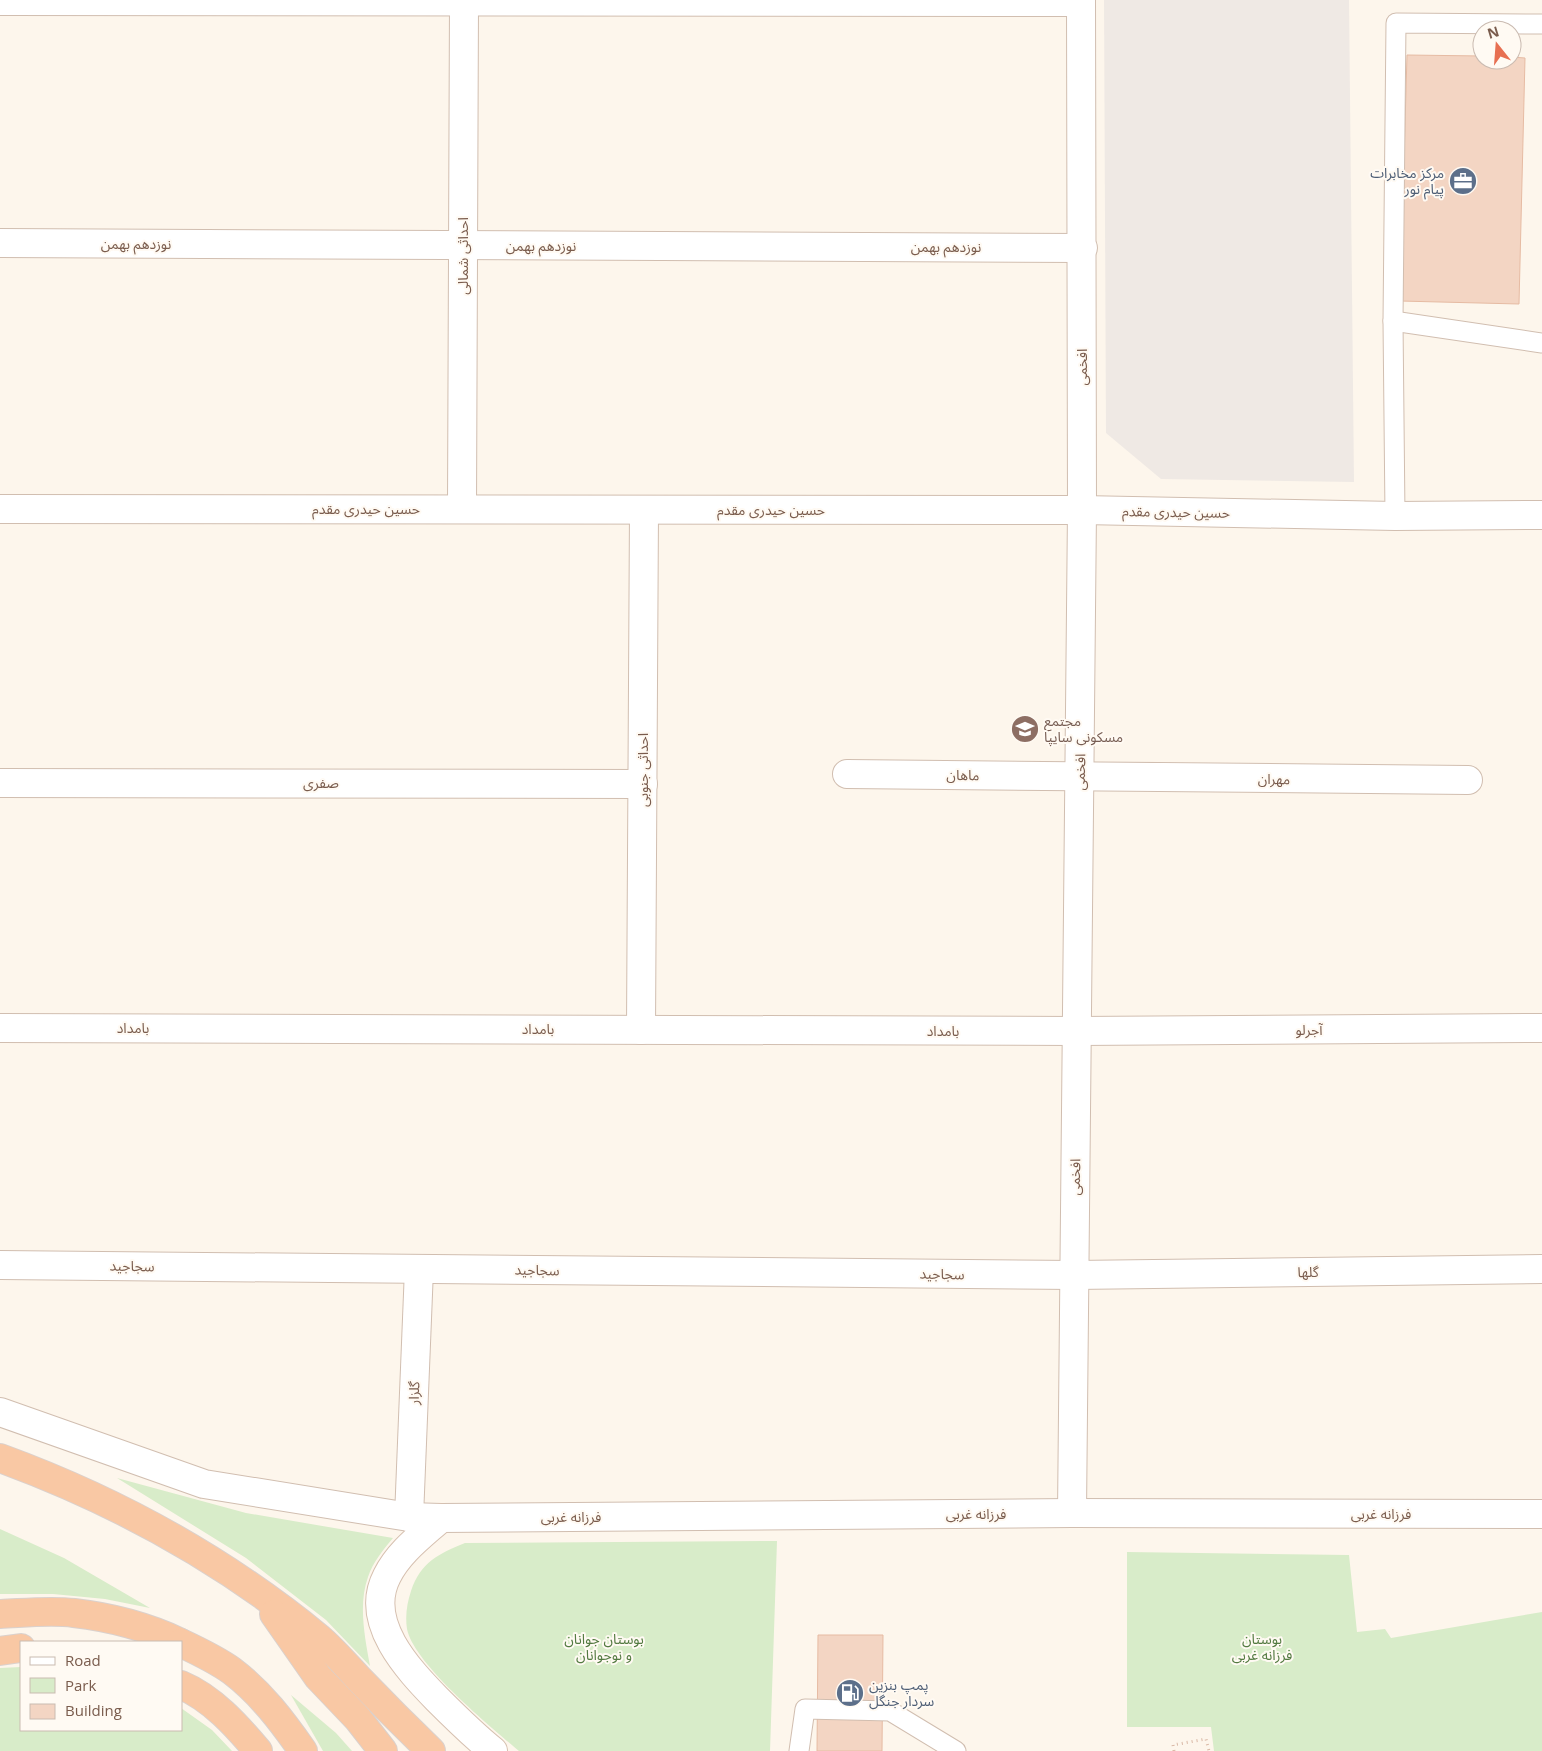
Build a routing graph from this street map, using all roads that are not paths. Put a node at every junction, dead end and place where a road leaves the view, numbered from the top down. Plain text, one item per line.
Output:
1 (0, 1) edge
2 (1081, 1) edge
3 (464, 2) junction
4 (1542, 24) edge
5 (0, 243) edge
6 (463, 245) junction
7 (1083, 248) junction
8 (1393, 322) junction
9 (1542, 342) edge
10 (0, 509) edge
11 (462, 510) junction
12 (644, 510) junction
13 (1082, 510) junction
14 (1542, 515) edge
15 (1395, 516) junction
16 (847, 774) dead end
17 (1080, 777) junction
18 (1468, 780) dead end
19 (0, 782) edge
20 (643, 784) junction
21 (0, 1028) edge
22 (1542, 1028) edge
23 (642, 1030) junction
24 (1077, 1031) junction
25 (0, 1265) edge
26 (419, 1269) junction
27 (1542, 1269) edge
28 (1074, 1275) junction
29 (0, 1412) edge
30 (0, 1458) edge
31 (1072, 1513) junction
32 (1542, 1514) edge
33 (409, 1517) junction
34 (441, 1518) junction
35 (259, 1592) junction
36 (0, 1614) edge
37 (175, 1641) edge
38 (182, 1644) edge
39 (20, 1648) edge
40 (0, 1650) edge
41 (182, 1685) edge
42 (258, 1751) edge
43 (303, 1751) edge
44 (383, 1751) edge
45 (432, 1751) edge
46 (493, 1751) edge
47 (799, 1751) edge
48 (956, 1751) edge

1 - 3 street
2 - 3 street
2 - 7 street, افخمی
3 - 6 street, احداثی شمالی
4 - 8 lane
5 - 6 street, نوزدهم بهمن
6 - 7 street, نوزدهم بهمن
6 - 11 street, احداثی شمالی
7 - 13 street, افخمی
8 - 9 lane
8 - 15 lane
10 - 11 street, حسین حیدری مقدم
11 - 12 street, حسین حیدری مقدم
12 - 13 street, حسین حیدری مقدم
12 - 20 street, احداثی جنوبی
13 - 15 street, حسین حیدری مقدم
13 - 17 street, افخمی
14 - 15 street, حسین حیدری مقدم
16 - 17 street, ماهان
17 - 18 street, مهران
17 - 24 street, افخمی
19 - 20 street, صفری
20 - 23 street, احداثی جنوبی
21 - 23 street, بامداد
22 - 24 street, آجرلو
23 - 24 street, بامداد
24 - 28 street, افخمی
25 - 26 street, سجاجید
26 - 28 street, سجاجید
26 - 33 street, گلزار
27 - 28 street, گلها
28 - 31 street, افخمی
29 - 33 street, فرزانه غربی
30 - 35 highway
31 - 32 street, فرزانه غربی
31 - 34 street, فرزانه غربی
33 - 34 street, فرزانه غربی
34 - 46 street
35 - 44 highway
35 - 45 highway
36 - 37 highway
38 - 43 highway
39 - 40 highway
41 - 42 highway
47 - 48 lane

